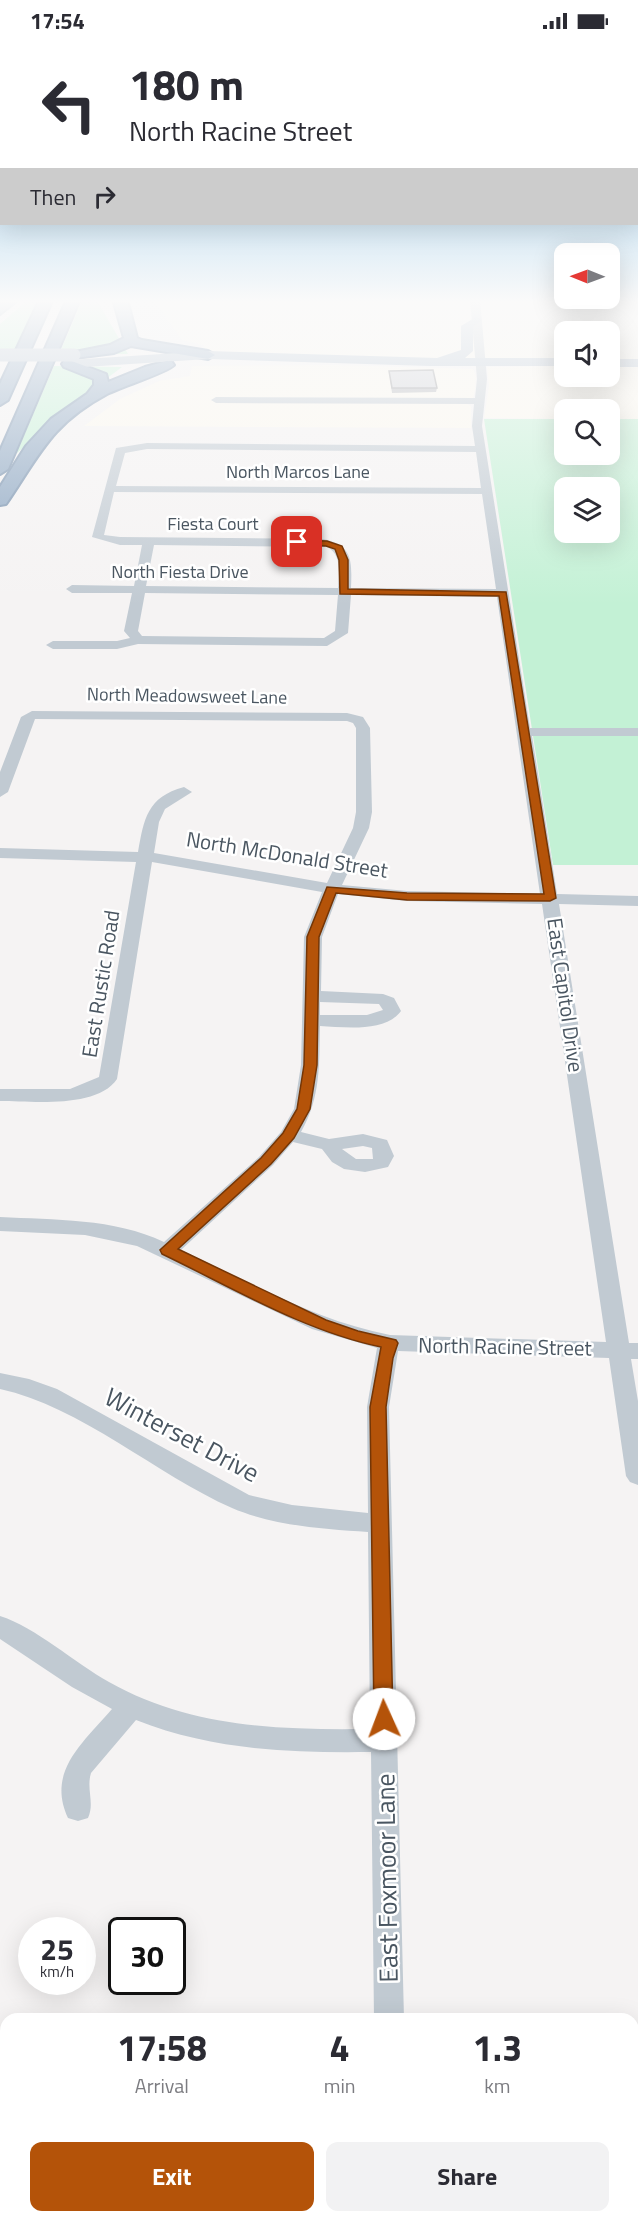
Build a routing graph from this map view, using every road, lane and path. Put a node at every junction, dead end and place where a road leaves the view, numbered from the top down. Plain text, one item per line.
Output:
1 (29, 401) edge
2 (88, 401) edge
3 (421, 401) edge
4 (479, 401) joint
5 (480, 448) junction
6 (0, 468) edge
7 (109, 489) junction
8 (487, 492) junction
9 (0, 500) edge
10 (149, 541) junction
11 (72, 589) dead end
12 (139, 589) junction
13 (344, 592) junction
14 (503, 593) junction
15 (138, 640) junction
16 (53, 645) dead end
17 (638, 732) edge
18 (524, 737) junction
19 (638, 742) edge
20 (0, 792) edge
21 (184, 792) dead end
22 (0, 853) edge
23 (145, 856) junction
24 (332, 889) junction
25 (550, 898) junction
26 (638, 901) edge
27 (311, 996) junction
28 (311, 1020) junction
29 (0, 1095) edge
30 (289, 1135) junction
31 (329, 1145) dead end
32 (0, 1224) edge
33 (168, 1250) junction
34 (390, 1343) junction
35 (627, 1350) edge
36 (0, 1381) edge
37 (638, 1476) edge
38 (378, 1523) junction
39 (0, 1626) edge
40 (131, 1706) junction
41 (384, 1740) junction
42 (78, 1809) dead end
43 (389, 2013) edge

1 - 6 highway
2 - 9 highway
3 - 4 street
4 - 5 street, East Capitol Drive
5 - 7 street
5 - 8 street, East Capitol Drive
7 - 8 street, North Marcos Lane
7 - 10 street
8 - 14 street, East Capitol Drive
10 - 12 street, Fiesta Court
10 - 13 street, Fiesta Court
11 - 12 street, North Fiesta Drive
12 - 13 street, North Fiesta Drive
12 - 15 street, Fiesta Court
13 - 14 street, North Fiesta Drive
13 - 15 street, Fiesta Court
14 - 18 street, East Capitol Drive
15 - 16 street
17 - 18 street
18 - 19 street
18 - 25 street, East Capitol Drive
20 - 24 street, North Meadowsweet Lane
21 - 23 street
22 - 23 street, North McDonald Street
23 - 24 street, North McDonald Street
23 - 29 street, East Rustic Road
24 - 25 street, North McDonald Street
24 - 27 street
25 - 26 street, North McDonald Street
25 - 35 street, East Capitol Drive
27 - 28 street
27 - 28 street
28 - 30 street
30 - 31 street
30 - 33 street
32 - 33 street, North Racine Street
33 - 34 street, North Racine Street
34 - 35 street, North Racine Street
34 - 38 street, East Foxmoor Lane
35 - 37 street, East Capitol Drive
36 - 38 street, Winterset Drive
38 - 41 street, East Foxmoor Lane
39 - 40 street
40 - 41 street
40 - 42 street
41 - 43 street, East Foxmoor Lane

